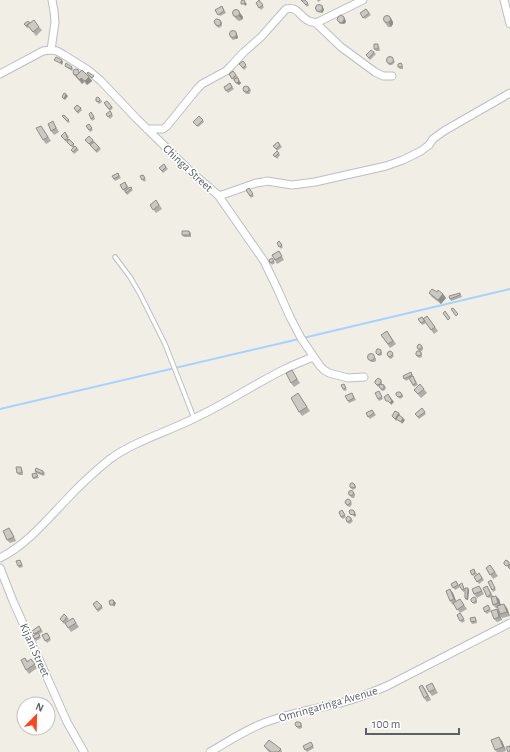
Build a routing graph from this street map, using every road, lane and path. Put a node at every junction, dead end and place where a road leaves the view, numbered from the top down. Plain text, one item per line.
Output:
1 (52, 0) edge
2 (363, 0) edge
3 (504, 0) edge
4 (316, 23) junction
5 (510, 24) edge
6 (51, 50) junction
7 (0, 74) edge
8 (392, 76) dead end
9 (510, 93) edge
10 (147, 129) junction
11 (218, 195) junction
12 (115, 257) dead end
13 (313, 357) junction
14 (364, 377) dead end
15 (194, 418) junction
16 (0, 558) edge
17 (0, 568) edge
18 (509, 626) edge
19 (84, 752) edge
20 (210, 752) edge

1 - 6 street
2 - 4 street
3 - 5 street
4 - 8 street
4 - 10 street
6 - 7 street
6 - 10 street, Chinga Street
9 - 11 street, Chinga Street
10 - 11 street, Chinga Street
11 - 13 street
12 - 15 lane
13 - 14 street
13 - 15 street
15 - 16 street
17 - 19 street, Kijani Street
18 - 20 street, Omringaringa Avenue

